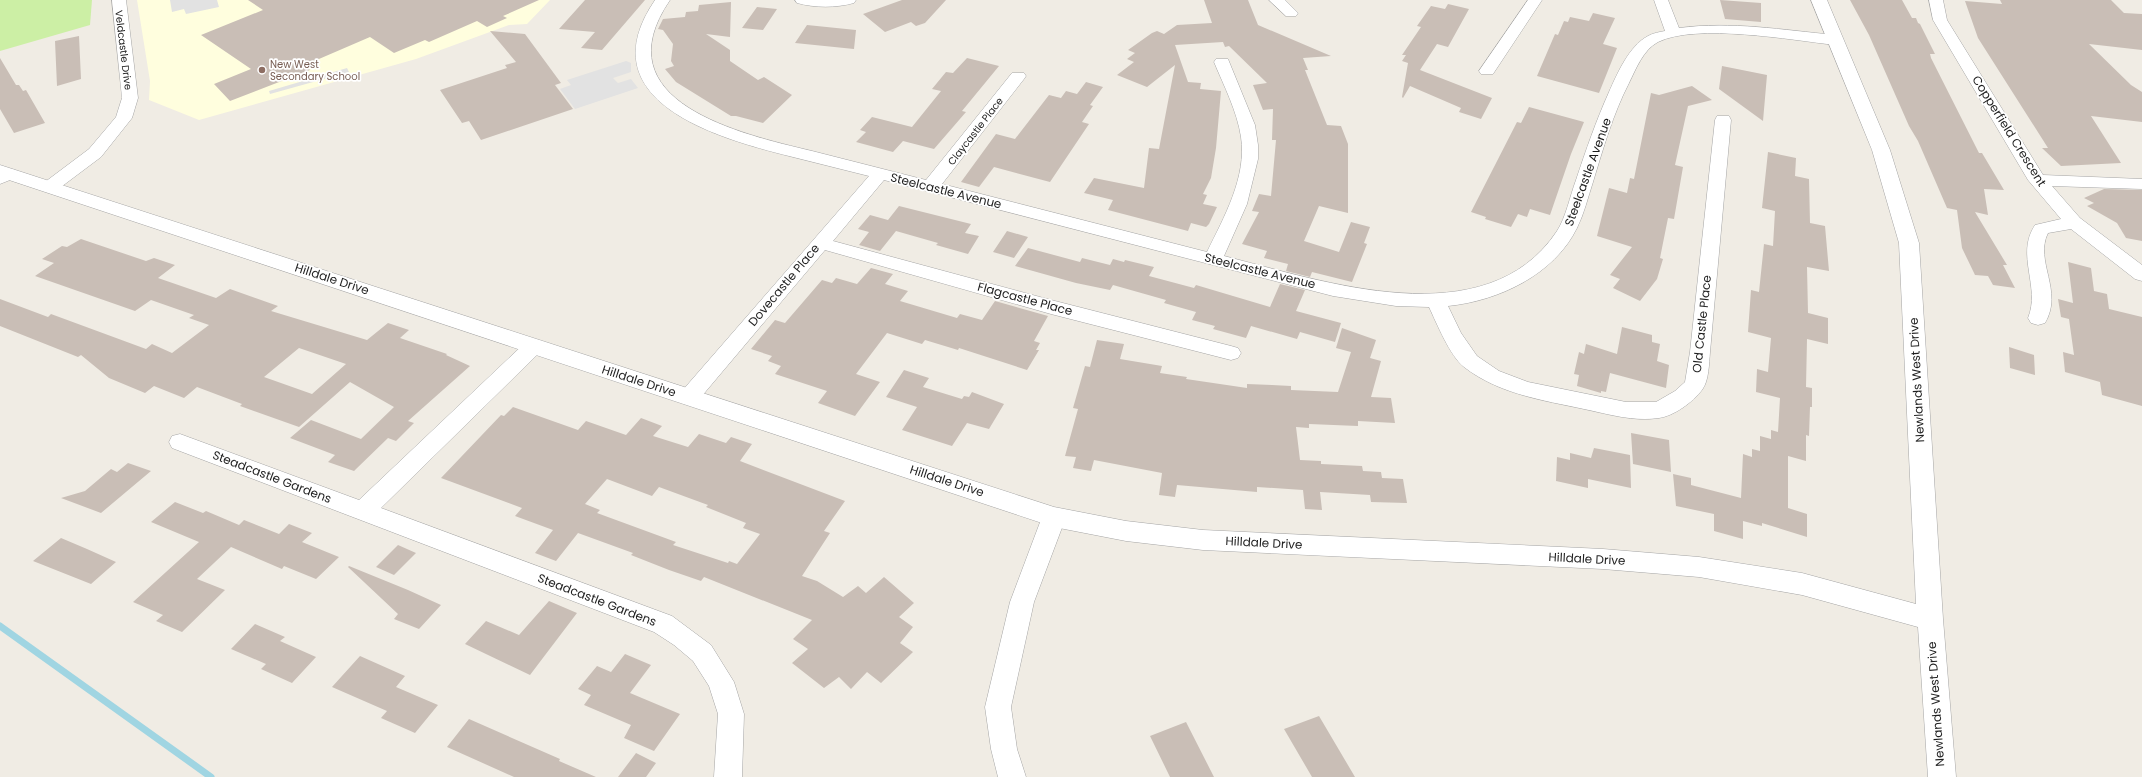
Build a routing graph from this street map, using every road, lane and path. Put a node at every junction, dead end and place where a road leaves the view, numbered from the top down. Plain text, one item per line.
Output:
1 (119, 0) edge
2 (663, 0) edge
3 (802, 0) edge
4 (849, 0) edge
5 (1276, 0) edge
6 (1535, 0) edge
7 (1661, 0) edge
8 (1819, 0) edge
9 (1936, 0) edge
10 (1291, 13) dead end
11 (1673, 32) junction
12 (1835, 40) junction
13 (1222, 62) dead end
14 (1487, 71) dead end
15 (1018, 76) dead end
16 (1723, 120) dead end
17 (3, 174) edge
18 (880, 174) junction
19 (2037, 180) junction
20 (2142, 184) edge
21 (51, 186) junction
22 (931, 186) junction
23 (2074, 222) junction
24 (820, 243) junction
25 (1213, 260) junction
26 (2142, 276) edge
27 (1436, 301) junction
28 (2038, 318) dead end
29 (534, 346) junction
30 (1231, 353) dead end
31 (690, 397) junction
32 (180, 442) dead end
33 (363, 512) junction
34 (1054, 517) junction
35 (1930, 619) junction
36 (728, 777) edge
37 (1012, 777) edge
38 (1942, 777) edge

1 - 21 street, Veldcastle Drive
2 - 18 street, Steelcastle Avenue
3 - 4 street
5 - 10 street
6 - 14 street
7 - 11 street
8 - 12 street, Newlands West Drive
9 - 19 street, Copperfield Crescent
11 - 12 street, Steelcastle Avenue
11 - 27 street, Steelcastle Avenue
12 - 35 street, Newlands West Drive
13 - 25 street
15 - 22 street, Claycastle Place
16 - 27 street, Old Castle Place
17 - 21 street, Hilldale Drive
18 - 22 street, Steelcastle Avenue
18 - 24 street, Dovecastle Place
19 - 20 street
19 - 23 street, Copperfield Crescent
21 - 29 street, Hilldale Drive
22 - 25 street, Steelcastle Avenue
23 - 26 street, Copperfield Crescent
23 - 28 street
24 - 30 street, Flagcastle Place
24 - 31 street, Dovecastle Place
25 - 27 street, Steelcastle Avenue
29 - 31 street, Hilldale Drive
29 - 33 street
31 - 34 street, Hilldale Drive
32 - 33 street, Steadcastle Gardens
33 - 36 street, Steadcastle Gardens
34 - 35 street, Hilldale Drive
34 - 37 street
35 - 38 street, Newlands West Drive

